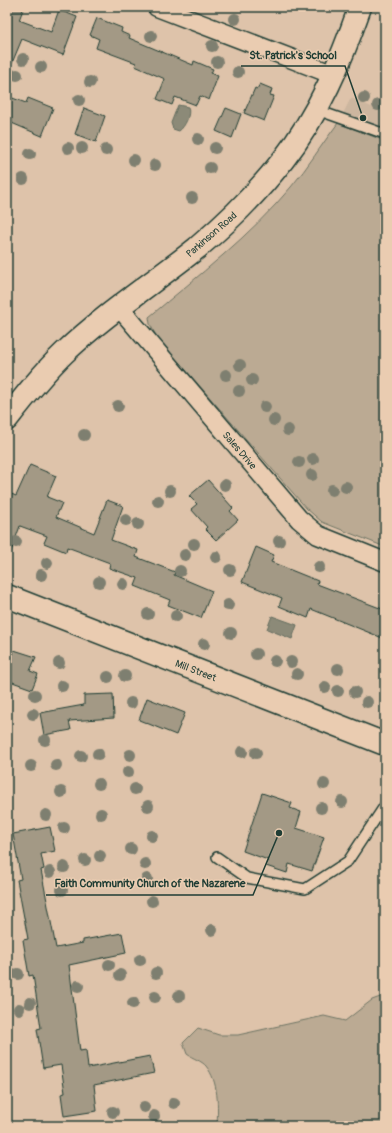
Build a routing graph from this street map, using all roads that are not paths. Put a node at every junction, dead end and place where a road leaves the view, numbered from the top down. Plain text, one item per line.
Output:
1 (156, 7) edge
2 (360, 7) edge
3 (334, 75) junction
4 (317, 110) junction
5 (385, 134) edge
6 (119, 307) junction
7 (7, 419) edge
8 (385, 562) edge
9 (7, 596) edge
10 (385, 744) edge
11 (385, 805) edge
12 (218, 857) dead end

1 - 3 street
2 - 3 main road, Parkinson Road
3 - 4 main road, Parkinson Road
4 - 5 lane
4 - 6 main road, Parkinson Road
6 - 7 main road, Parkinson Road
6 - 8 street, Sales Drive
9 - 10 main road, Mill Street
11 - 12 lane

